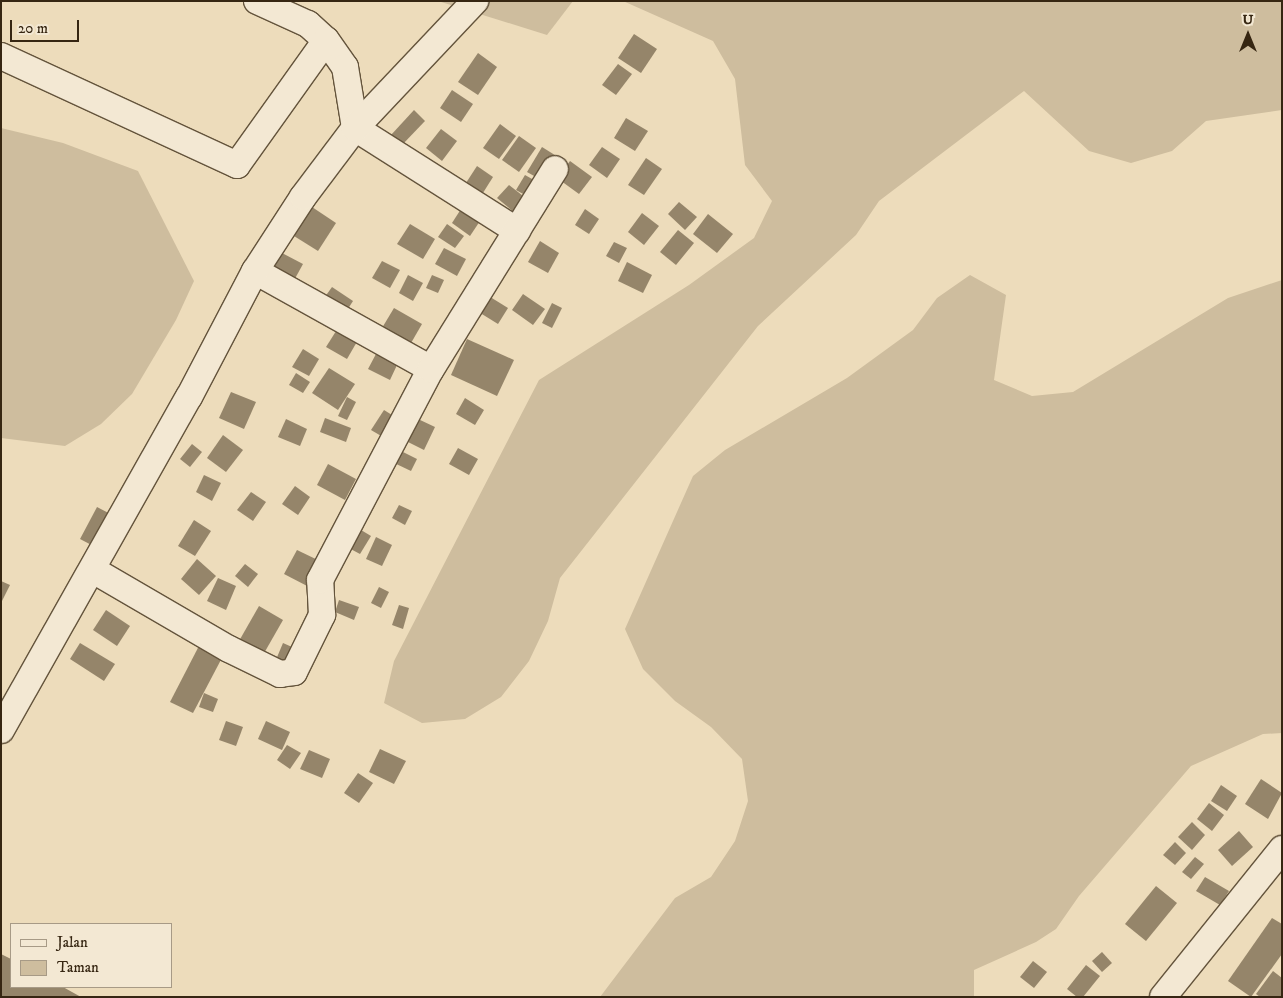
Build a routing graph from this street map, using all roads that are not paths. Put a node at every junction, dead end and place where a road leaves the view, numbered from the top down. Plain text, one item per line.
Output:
1 (257, 1) edge
2 (475, 1) edge
3 (326, 40) junction
4 (1, 56) edge
5 (355, 128) junction
6 (555, 169) dead end
7 (517, 231) junction
8 (256, 271) junction
9 (431, 369) junction
10 (93, 570) junction
11 (1, 730) edge
12 (1282, 849) edge
13 (1164, 997) edge

1 - 3 street
2 - 5 street
3 - 4 street
3 - 5 street
5 - 7 street
5 - 8 street
6 - 7 street
7 - 9 street
8 - 9 street
8 - 10 street
9 - 10 street
10 - 11 street
12 - 13 street

